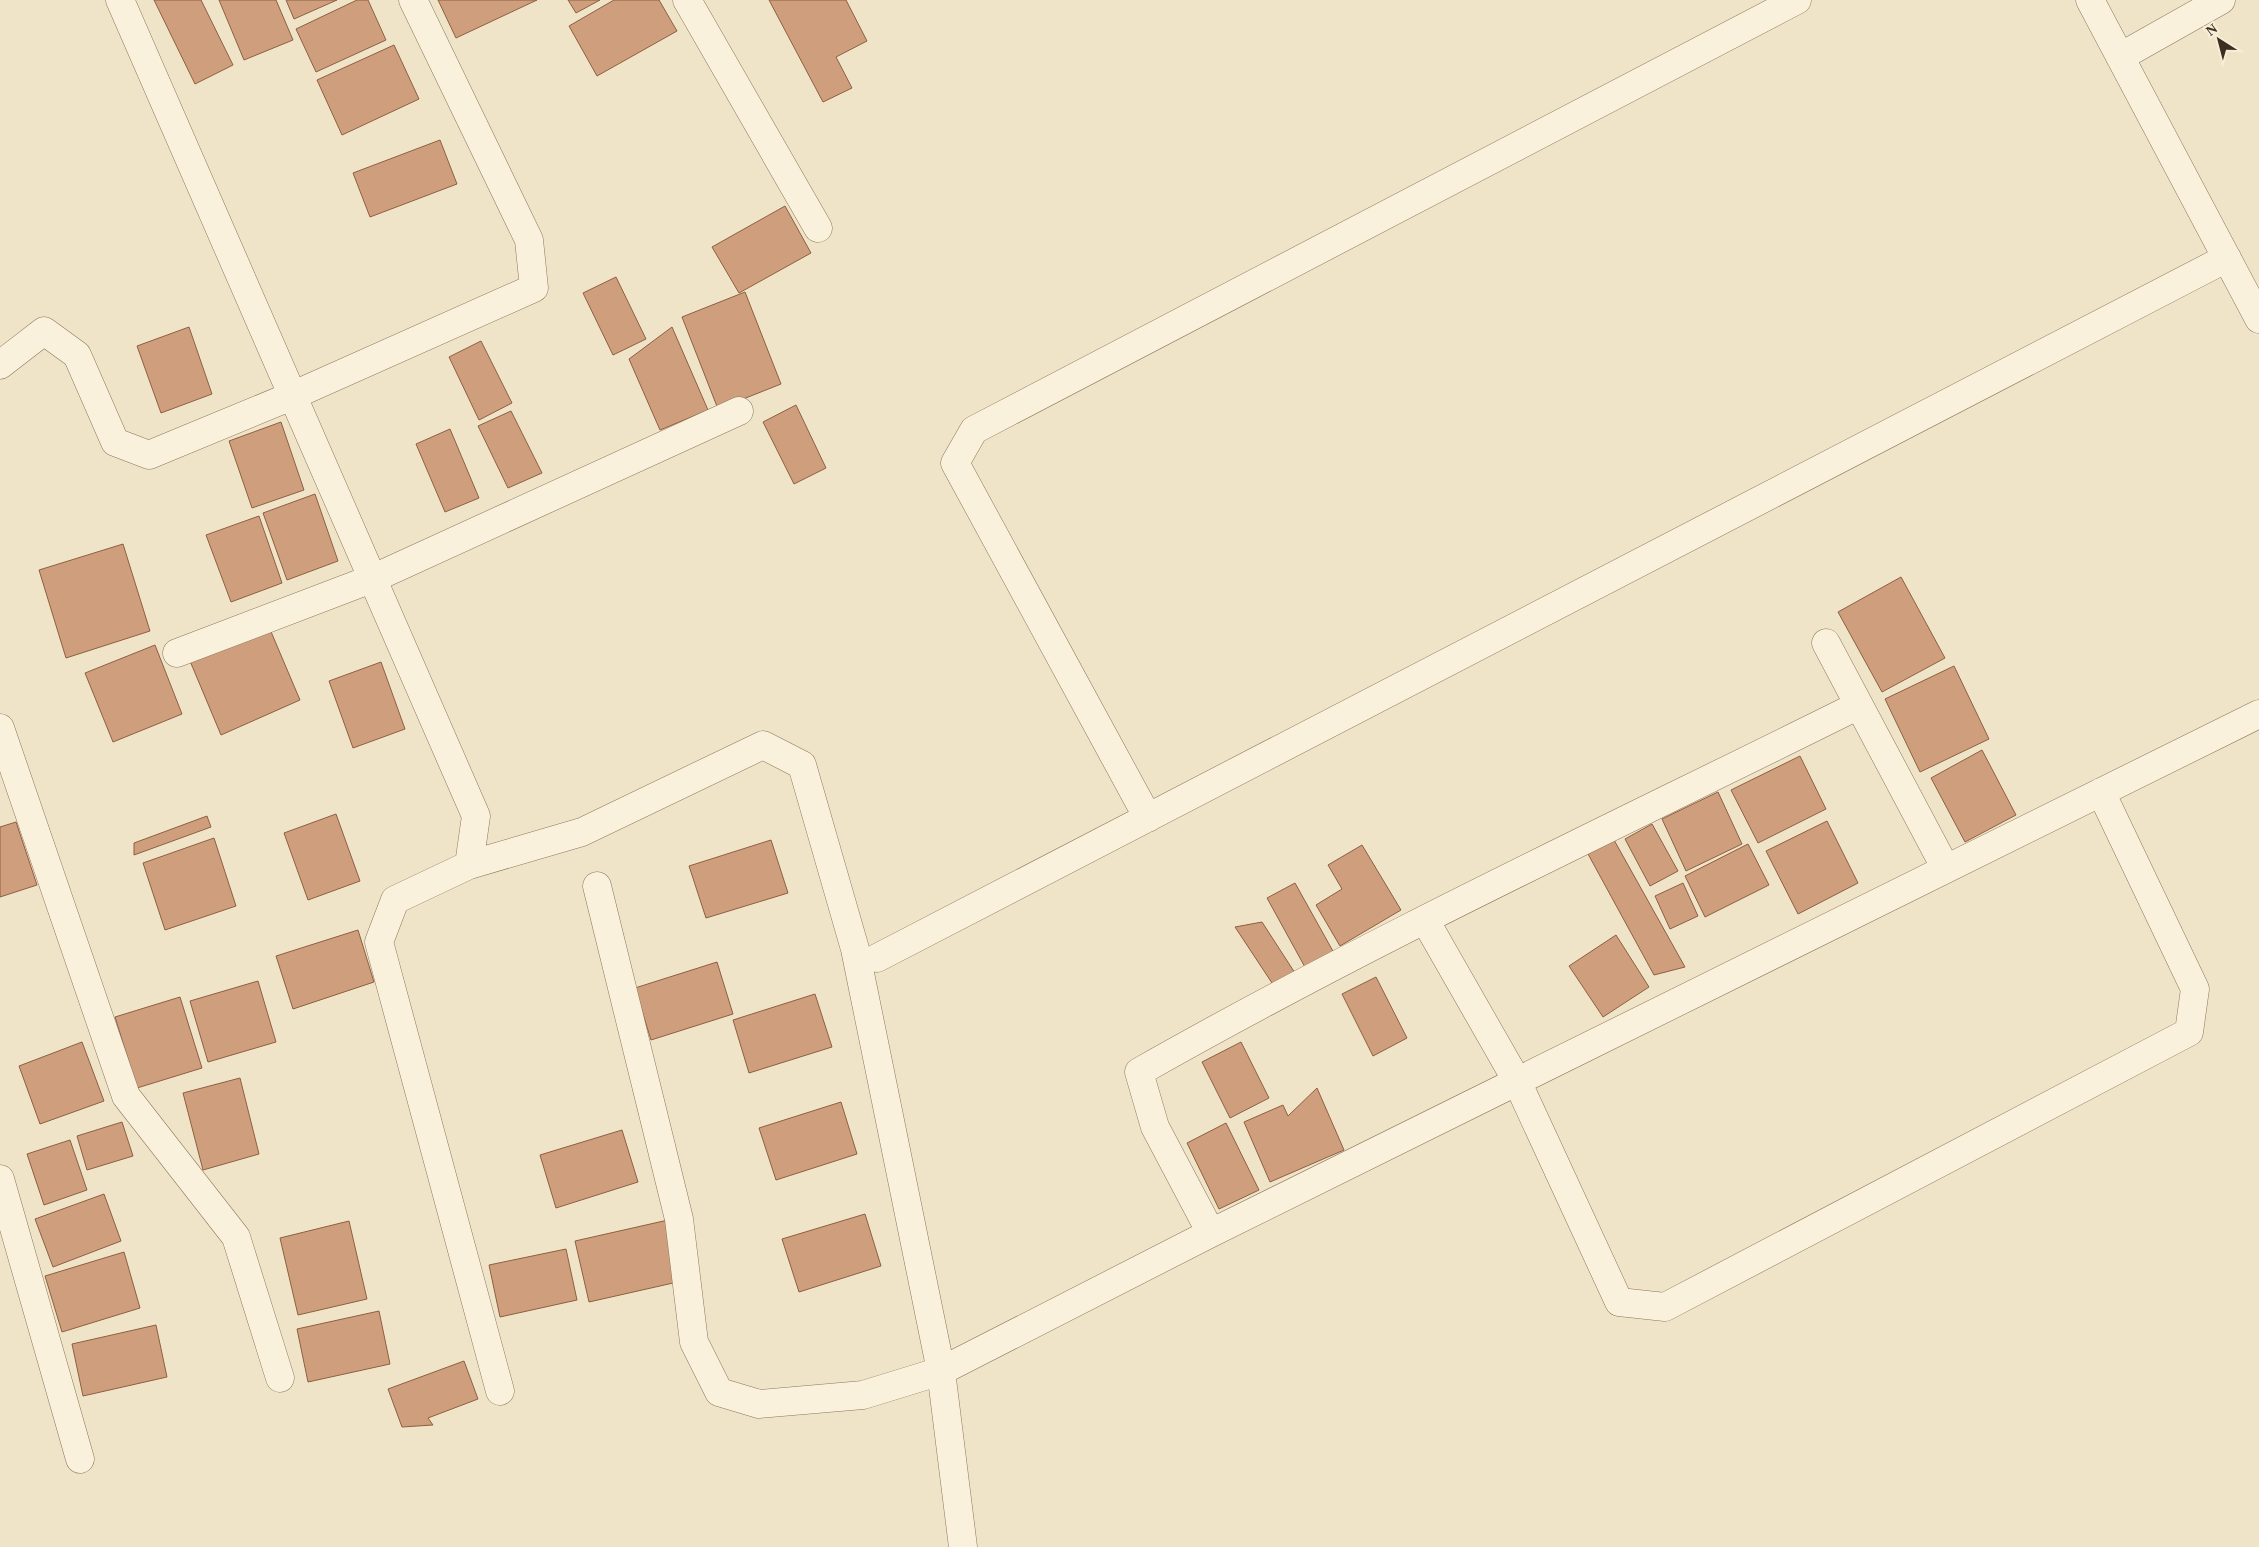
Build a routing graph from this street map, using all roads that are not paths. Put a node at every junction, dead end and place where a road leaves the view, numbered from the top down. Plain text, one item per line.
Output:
1 (120, 0) edge
2 (413, 0) edge
3 (687, 0) edge
4 (1797, 0) edge
5 (2090, 0) edge
6 (2221, 0) edge
7 (2120, 57) junction
8 (818, 228) dead end
9 (2227, 258) junction
10 (2259, 319) edge
11 (0, 365) edge
12 (294, 395) junction
13 (739, 410) dead end
14 (374, 578) junction
15 (1826, 643) dead end
16 (178, 653) dead end
17 (1859, 706) junction
18 (2259, 714) edge
19 (0, 728) edge
20 (2101, 792) junction
21 (1148, 818) junction
22 (469, 865) junction
23 (1946, 869) junction
24 (597, 886) dead end
25 (1426, 920) junction
26 (877, 958) dead end
27 (1517, 1081) junction
28 (0, 1179) edge
29 (1211, 1233) junction
30 (941, 1371) junction
31 (280, 1378) dead end
32 (500, 1391) dead end
33 (80, 1460) dead end
34 (963, 1547) edge

1 - 12 street
2 - 12 street
3 - 8 street
4 - 21 street
5 - 7 street
6 - 7 street
7 - 9 street
9 - 10 street
9 - 21 street
11 - 12 street
12 - 14 street
13 - 14 street
14 - 16 street
14 - 22 street
15 - 17 street
17 - 23 street
17 - 25 street
18 - 20 street
19 - 31 street
20 - 23 street
20 - 27 street
21 - 26 street
22 - 30 street
22 - 32 street
23 - 27 street
24 - 30 street
25 - 27 street
25 - 29 street
27 - 29 street
28 - 33 street
29 - 30 street
30 - 34 street

